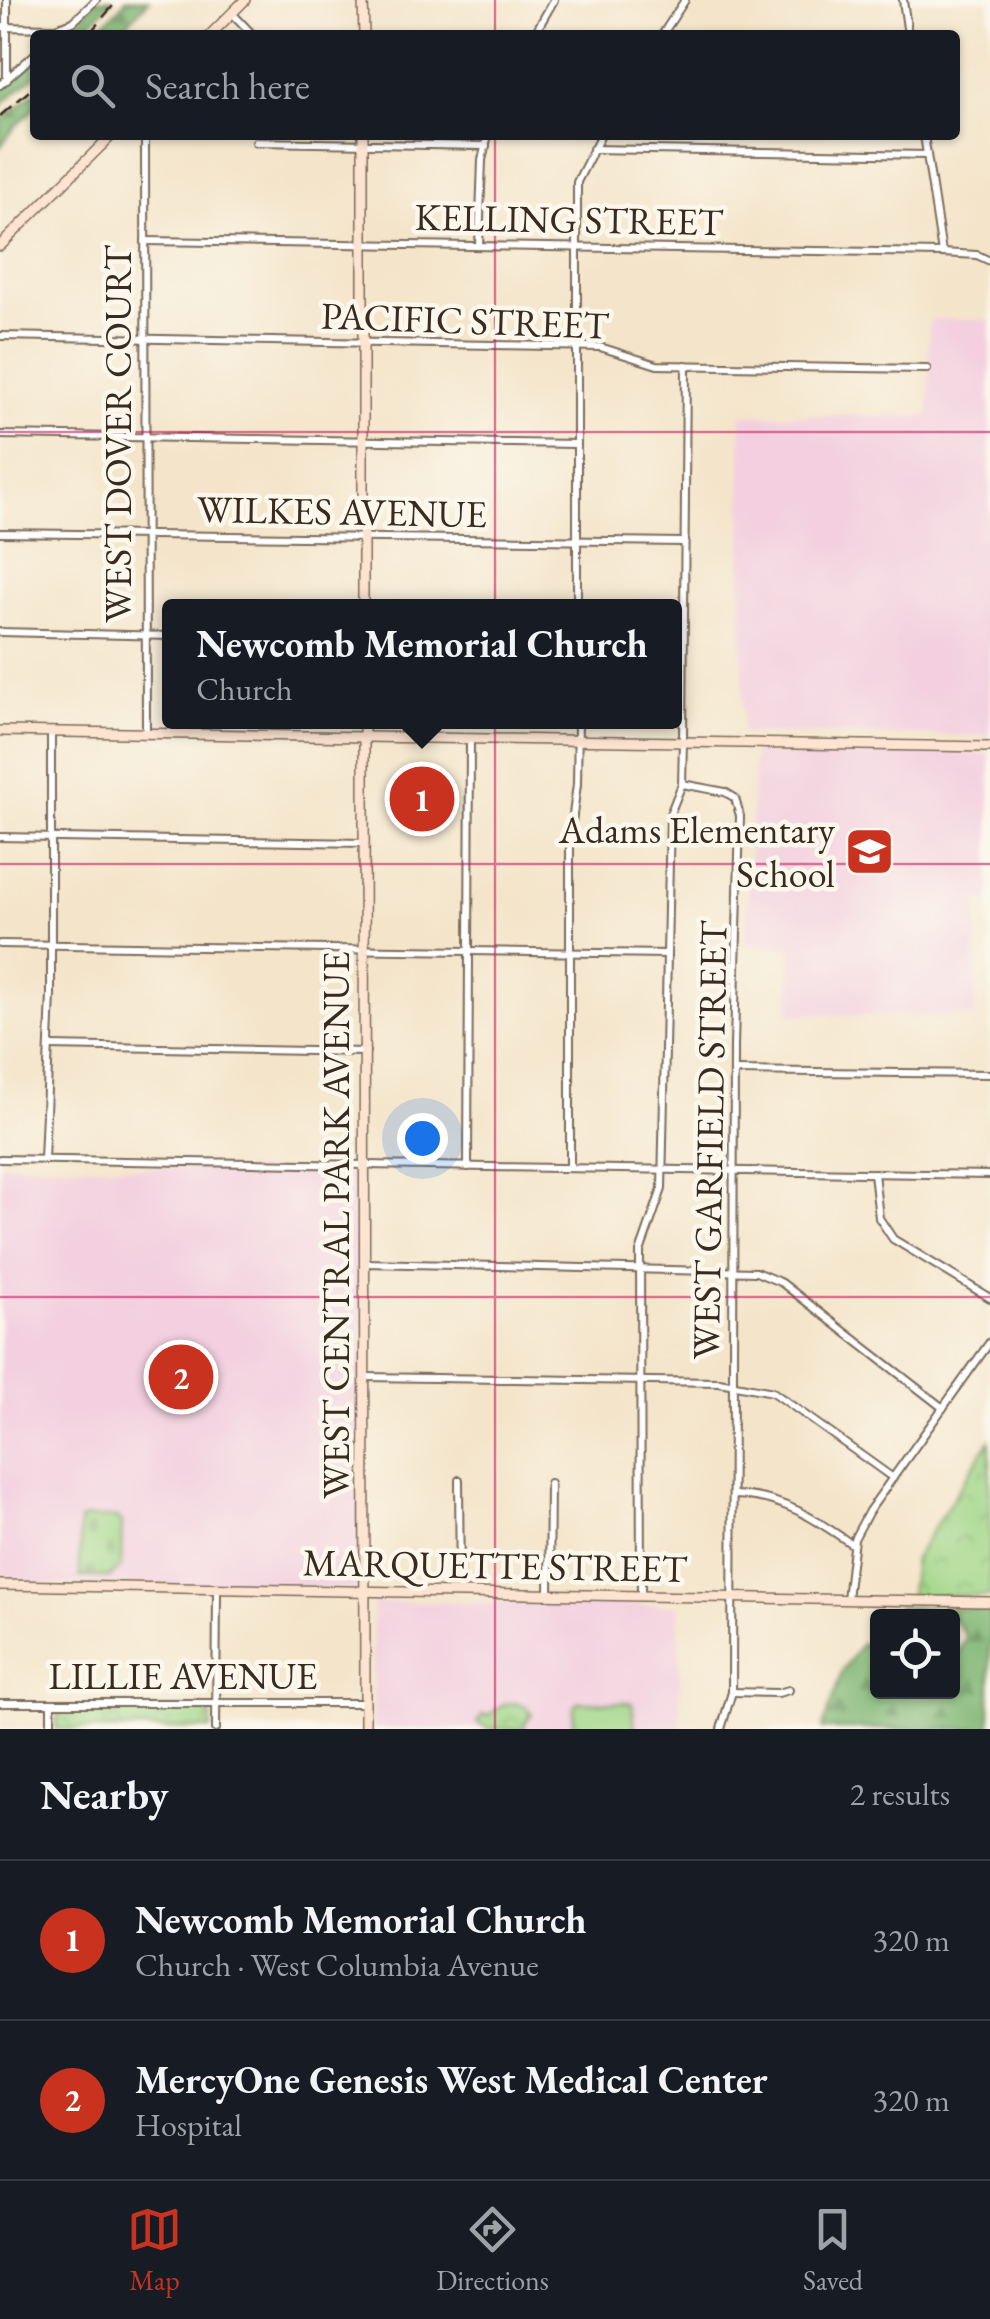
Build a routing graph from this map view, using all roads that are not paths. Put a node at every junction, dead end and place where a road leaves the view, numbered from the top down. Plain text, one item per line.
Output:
1 (6, 0) edge
2 (96, 0) edge
3 (245, 0) edge
4 (364, 0) edge
5 (554, 0) edge
6 (685, 0) edge
7 (903, 0) edge
8 (232, 13) junction
9 (3, 27) edge
10 (56, 28) joint
11 (215, 30) edge
12 (247, 30) edge
13 (364, 30) edge
14 (537, 30) edge
15 (665, 30) edge
16 (907, 30) edge
17 (30, 58) edge
18 (3, 82) edge
19 (107, 140) edge
20 (145, 140) edge
21 (327, 140) edge
22 (363, 140) edge
23 (381, 140) edge
24 (487, 140) edge
25 (597, 140) edge
26 (925, 140) edge
27 (256, 142) dead end
28 (486, 146) junction
29 (592, 150) junction
30 (927, 155) junction
31 (145, 240) junction
32 (363, 243) junction
33 (0, 246) edge
34 (480, 246) junction
35 (576, 246) junction
36 (942, 252) junction
37 (990, 261) edge
38 (0, 336) edge
39 (145, 339) junction
40 (363, 342) junction
41 (576, 346) junction
42 (686, 366) junction
43 (927, 369) dead end
44 (0, 434) edge
45 (145, 438) junction
46 (363, 440) junction
47 (577, 444) junction
48 (0, 533) edge
49 (144, 536) junction
50 (363, 539) junction
51 (578, 542) junction
52 (683, 542) junction
53 (363, 599) edge
54 (577, 599) edge
55 (0, 632) edge
56 (144, 635) junction
57 (162, 636) edge
58 (364, 729) edge
59 (578, 729) edge
60 (0, 731) edge
61 (51, 731) junction
62 (146, 733) junction
63 (364, 737) junction
64 (470, 737) junction
65 (578, 739) junction
66 (683, 742) junction
67 (990, 746) edge
68 (682, 784) junction
69 (0, 837) edge
70 (51, 838) junction
71 (365, 843) junction
72 (0, 944) edge
73 (51, 944) junction
74 (365, 949) junction
75 (470, 950) junction
76 (570, 952) junction
77 (667, 954) junction
78 (50, 1046) junction
79 (366, 1052) junction
80 (734, 1071) junction
81 (990, 1074) edge
82 (0, 1159) edge
83 (44, 1160) junction
84 (366, 1166) junction
85 (468, 1167) junction
86 (570, 1168) junction
87 (662, 1170) junction
88 (734, 1171) junction
89 (874, 1173) junction
90 (990, 1174) edge
91 (365, 1263) junction
92 (640, 1268) junction
93 (734, 1271) junction
94 (990, 1298) edge
95 (990, 1342) edge
96 (364, 1377) junction
97 (641, 1381) junction
98 (734, 1384) junction
99 (943, 1408) junction
100 (893, 1478) junction
101 (459, 1480) dead end
102 (550, 1483) dead end
103 (733, 1495) junction
104 (853, 1545) junction
105 (0, 1585) edge
106 (217, 1591) junction
107 (365, 1594) junction
108 (460, 1596) junction
109 (550, 1597) junction
110 (641, 1598) junction
111 (732, 1598) junction
112 (847, 1600) junction
113 (990, 1602) edge
114 (789, 1690) dead end
115 (732, 1692) junction
116 (216, 1702) junction
117 (0, 1703) edge
118 (51, 1703) junction
119 (365, 1703) junction
120 (51, 1729) edge
121 (216, 1729) edge
122 (366, 1729) edge
123 (722, 1729) edge

1 - 9 street
2 - 10 street
3 - 8 main road
4 - 13 main road
5 - 14 street
6 - 15 street
7 - 16 street
8 - 11 main road
8 - 12 street
9 - 10 street
9 - 18 street
17 - 18 street
19 - 33 main road
20 - 31 street, WEST DOVER COURT
21 - 27 street
22 - 32 main road
23 - 28 street
24 - 28 street
25 - 29 street
26 - 30 street
28 - 34 street
29 - 30 street
29 - 35 street
30 - 36 street
31 - 32 street, KELLING STREET
31 - 39 street, WEST DOVER COURT
32 - 34 street, KELLING STREET
32 - 40 main road
34 - 35 street, KELLING STREET
35 - 36 street, KELLING STREET
35 - 41 street
36 - 37 street, KELLING STREET
38 - 39 street, PACIFIC STREET
39 - 40 street, PACIFIC STREET
39 - 45 street, WEST DOVER COURT
40 - 41 street, PACIFIC STREET
40 - 46 main road
41 - 42 street, PACIFIC STREET
41 - 47 street
42 - 43 street, PACIFIC STREET
42 - 52 street
44 - 45 street
45 - 46 street
45 - 49 street, WEST DOVER COURT
46 - 47 street
46 - 50 main road
47 - 51 street
48 - 49 street, WILKES AVENUE
49 - 50 street, WILKES AVENUE
49 - 56 street, WEST DOVER COURT
50 - 51 street, WILKES AVENUE
50 - 53 main road
51 - 52 street, WILKES AVENUE
51 - 54 street
52 - 66 street
55 - 56 street
56 - 57 street
56 - 62 street, WEST DOVER COURT
58 - 63 main road, WEST CENTRAL PARK AVENUE
59 - 65 street
60 - 61 main road
61 - 62 main road
61 - 70 street
62 - 63 main road
63 - 64 main road
63 - 71 main road, WEST CENTRAL PARK AVENUE
64 - 65 main road
64 - 75 street
65 - 66 main road
65 - 76 street
66 - 67 main road
66 - 68 street
68 - 77 street
68 - 80 street, WEST GARFIELD STREET
69 - 70 street
70 - 71 street
70 - 73 street
71 - 74 main road, WEST CENTRAL PARK AVENUE
72 - 73 street
73 - 74 street
73 - 78 street
74 - 75 street
74 - 79 main road, WEST CENTRAL PARK AVENUE
75 - 76 street
75 - 85 street
76 - 77 street
76 - 86 street
77 - 87 street
78 - 79 street
78 - 83 street
79 - 84 main road, WEST CENTRAL PARK AVENUE
80 - 81 street
80 - 88 street, WEST GARFIELD STREET
82 - 83 street
83 - 84 street
84 - 85 street
84 - 91 main road, WEST CENTRAL PARK AVENUE
85 - 86 street
86 - 87 street
87 - 88 street
87 - 92 street
88 - 89 street
88 - 93 street, WEST GARFIELD STREET
89 - 90 street
89 - 94 street
91 - 92 street
91 - 96 main road, WEST CENTRAL PARK AVENUE
92 - 93 street
92 - 97 street
93 - 98 street, WEST GARFIELD STREET
93 - 99 street
95 - 99 street
96 - 97 street
96 - 107 main road, WEST CENTRAL PARK AVENUE
97 - 98 street
97 - 110 street
98 - 100 street
98 - 103 street, WEST GARFIELD STREET
99 - 100 street
100 - 104 street
101 - 108 street
102 - 109 street
103 - 104 street
103 - 111 street, WEST GARFIELD STREET
104 - 112 street
105 - 106 main road, MARQUETTE STREET
106 - 107 main road, MARQUETTE STREET
106 - 116 street
107 - 108 main road, MARQUETTE STREET
107 - 119 main road, WEST CENTRAL PARK AVENUE
108 - 109 main road, MARQUETTE STREET
109 - 110 main road, MARQUETTE STREET
110 - 111 main road, MARQUETTE STREET
111 - 112 main road, MARQUETTE STREET
111 - 115 street, WEST GARFIELD STREET
112 - 113 main road, MARQUETTE STREET
114 - 115 street
115 - 123 street, WEST GARFIELD STREET
116 - 118 street, LILLIE AVENUE
116 - 119 street, LILLIE AVENUE
116 - 121 street
117 - 118 street, LILLIE AVENUE
118 - 120 street
119 - 122 main road, WEST CENTRAL PARK AVENUE

